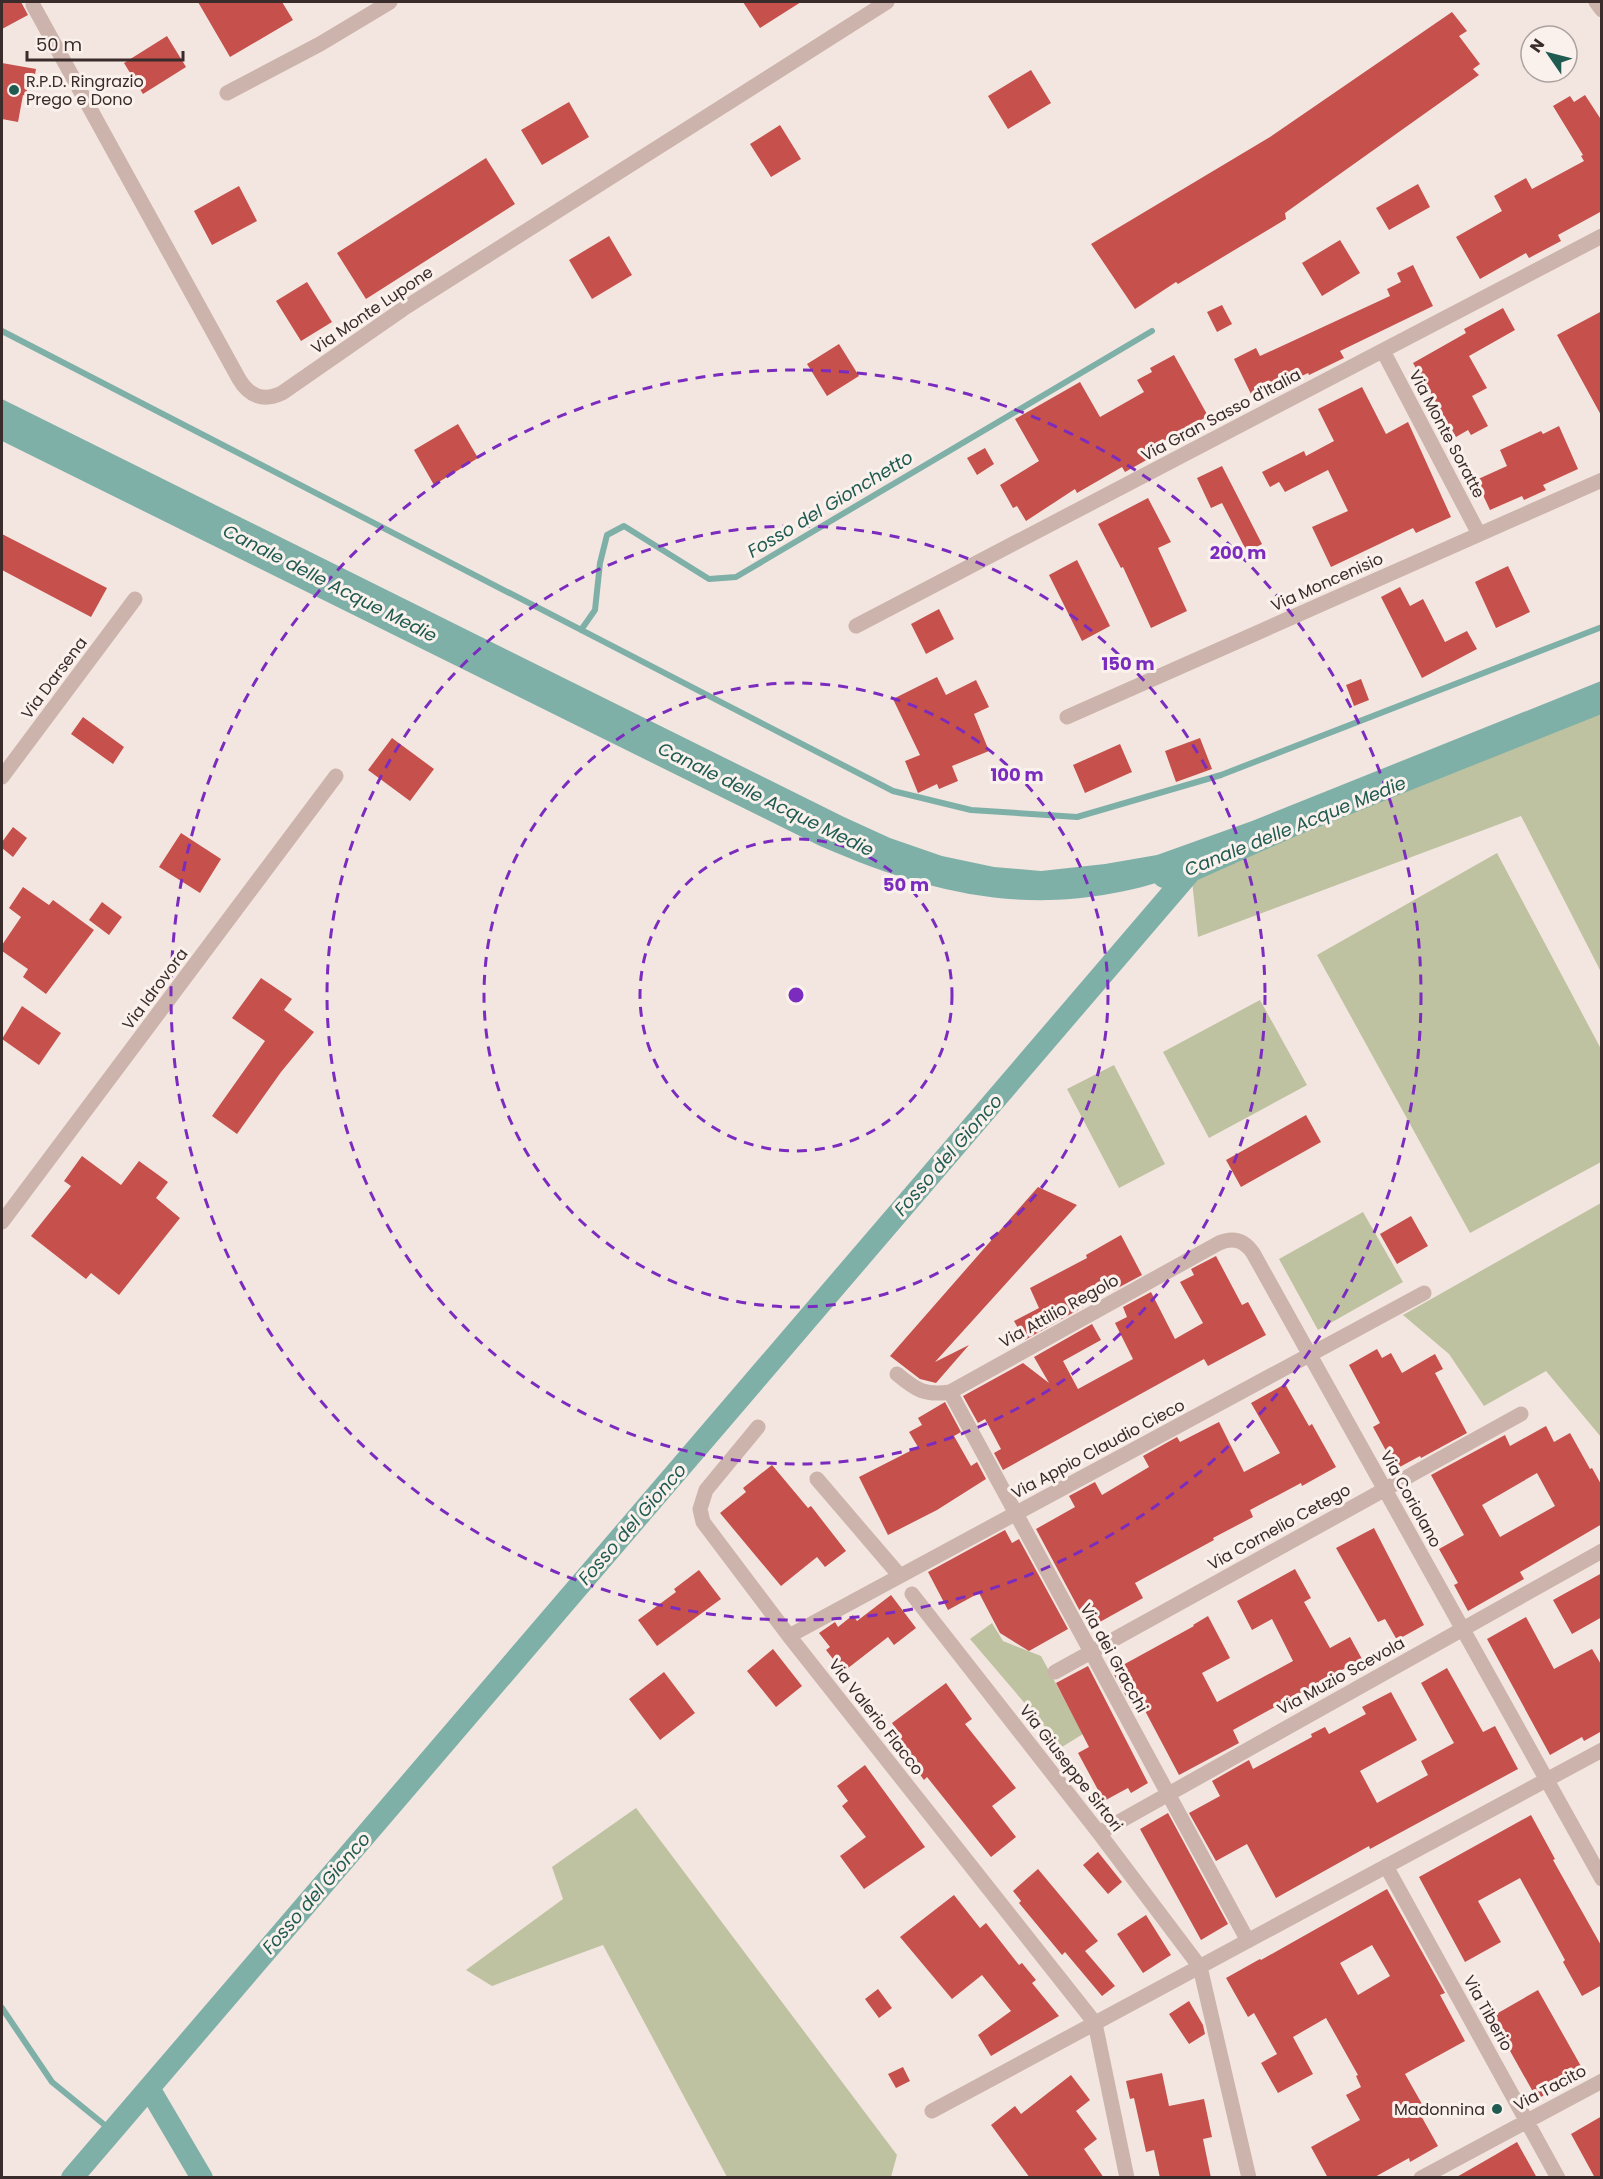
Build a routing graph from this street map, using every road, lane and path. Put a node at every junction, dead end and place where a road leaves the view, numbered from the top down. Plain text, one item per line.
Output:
1 (390, 2) edge
2 (887, 2) edge
3 (1596, 2) edge
4 (33, 5) dead end
5 (1602, 10) edge
6 (227, 93) dead end
7 (1602, 236) edge
8 (1383, 351) junction
9 (1602, 480) edge
10 (1479, 534) junction
11 (135, 599) dead end
12 (856, 626) dead end
13 (1067, 717) dead end
14 (336, 776) dead end
15 (2, 777) edge
16 (2, 1222) edge
17 (1239, 1240) joint
18 (1424, 1293) dead end
19 (1310, 1355) junction
20 (897, 1374) dead end
21 (950, 1392) junction
22 (1521, 1414) dead end
23 (758, 1427) dead end
24 (817, 1479) dead end
25 (1385, 1489) junction
26 (1016, 1514) junction
27 (1602, 1551) edge
28 (900, 1576) junction
29 (912, 1594) dead end
30 (1463, 1629) junction
31 (789, 1636) junction
32 (1091, 1652) junction
33 (1055, 1672) dead end
34 (1602, 1750) edge
35 (1547, 1780) junction
36 (1168, 1794) junction
37 (1099, 1833) junction
38 (1386, 1866) junction
39 (1602, 1879) edge
40 (1248, 1941) junction
41 (1200, 1967) junction
42 (1095, 2023) junction
43 (1602, 2081) edge
44 (932, 2111) dead end
45 (1527, 2121) junction
46 (1127, 2178) edge
47 (1249, 2178) edge
48 (1421, 2178) edge
49 (1558, 2178) edge

1 - 6 street
2 - 4 street, Via Monte Lupone
3 - 5 street
7 - 8 street, Via Gran Sasso d'Italia
8 - 10 street, Via Monte Soratte
8 - 12 street, Via Gran Sasso d'Italia
9 - 10 street, Via Moncenisio
10 - 13 street, Via Moncenisio
11 - 15 street, Via Darsena
14 - 16 street, Via Idrovora
17 - 19 street, Via Coriolano
17 - 21 street, Via Attilio Regolo
18 - 19 street, Via Appio Claudio Cieco
19 - 25 street, Via Coriolano
19 - 26 street, Via Appio Claudio Cieco
20 - 21 street
21 - 26 street, Via dei Gracchi
22 - 25 street, Via Cornelio Cetego
23 - 31 street, Via Valerio Flacco
24 - 28 street
25 - 30 street, Via Coriolano
25 - 32 street, Via Cornelio Cetego
26 - 28 street, Via Appio Claudio Cieco
26 - 32 street, Via dei Gracchi
27 - 30 street, Via Muzio Scevola
28 - 31 street, Via Appio Claudio Cieco
29 - 37 street, Via Giuseppe Sirtori
30 - 35 street, Via Coriolano
30 - 36 street, Via Muzio Scevola
31 - 42 street, Via Valerio Flacco
32 - 33 street, Via Cornelio Cetego
32 - 36 street, Via dei Gracchi
34 - 35 street
35 - 38 street
35 - 39 street, Via Coriolano
36 - 37 street, Via Muzio Scevola
36 - 40 street, Via dei Gracchi
37 - 41 street, Via Giuseppe Sirtori
38 - 40 street
38 - 45 street, Via Tiberio
40 - 41 street
41 - 42 street
41 - 47 street
42 - 44 street
42 - 46 street
43 - 45 street, Via Tacito
45 - 48 street, Via Tacito
45 - 49 street, Via Tiberio

